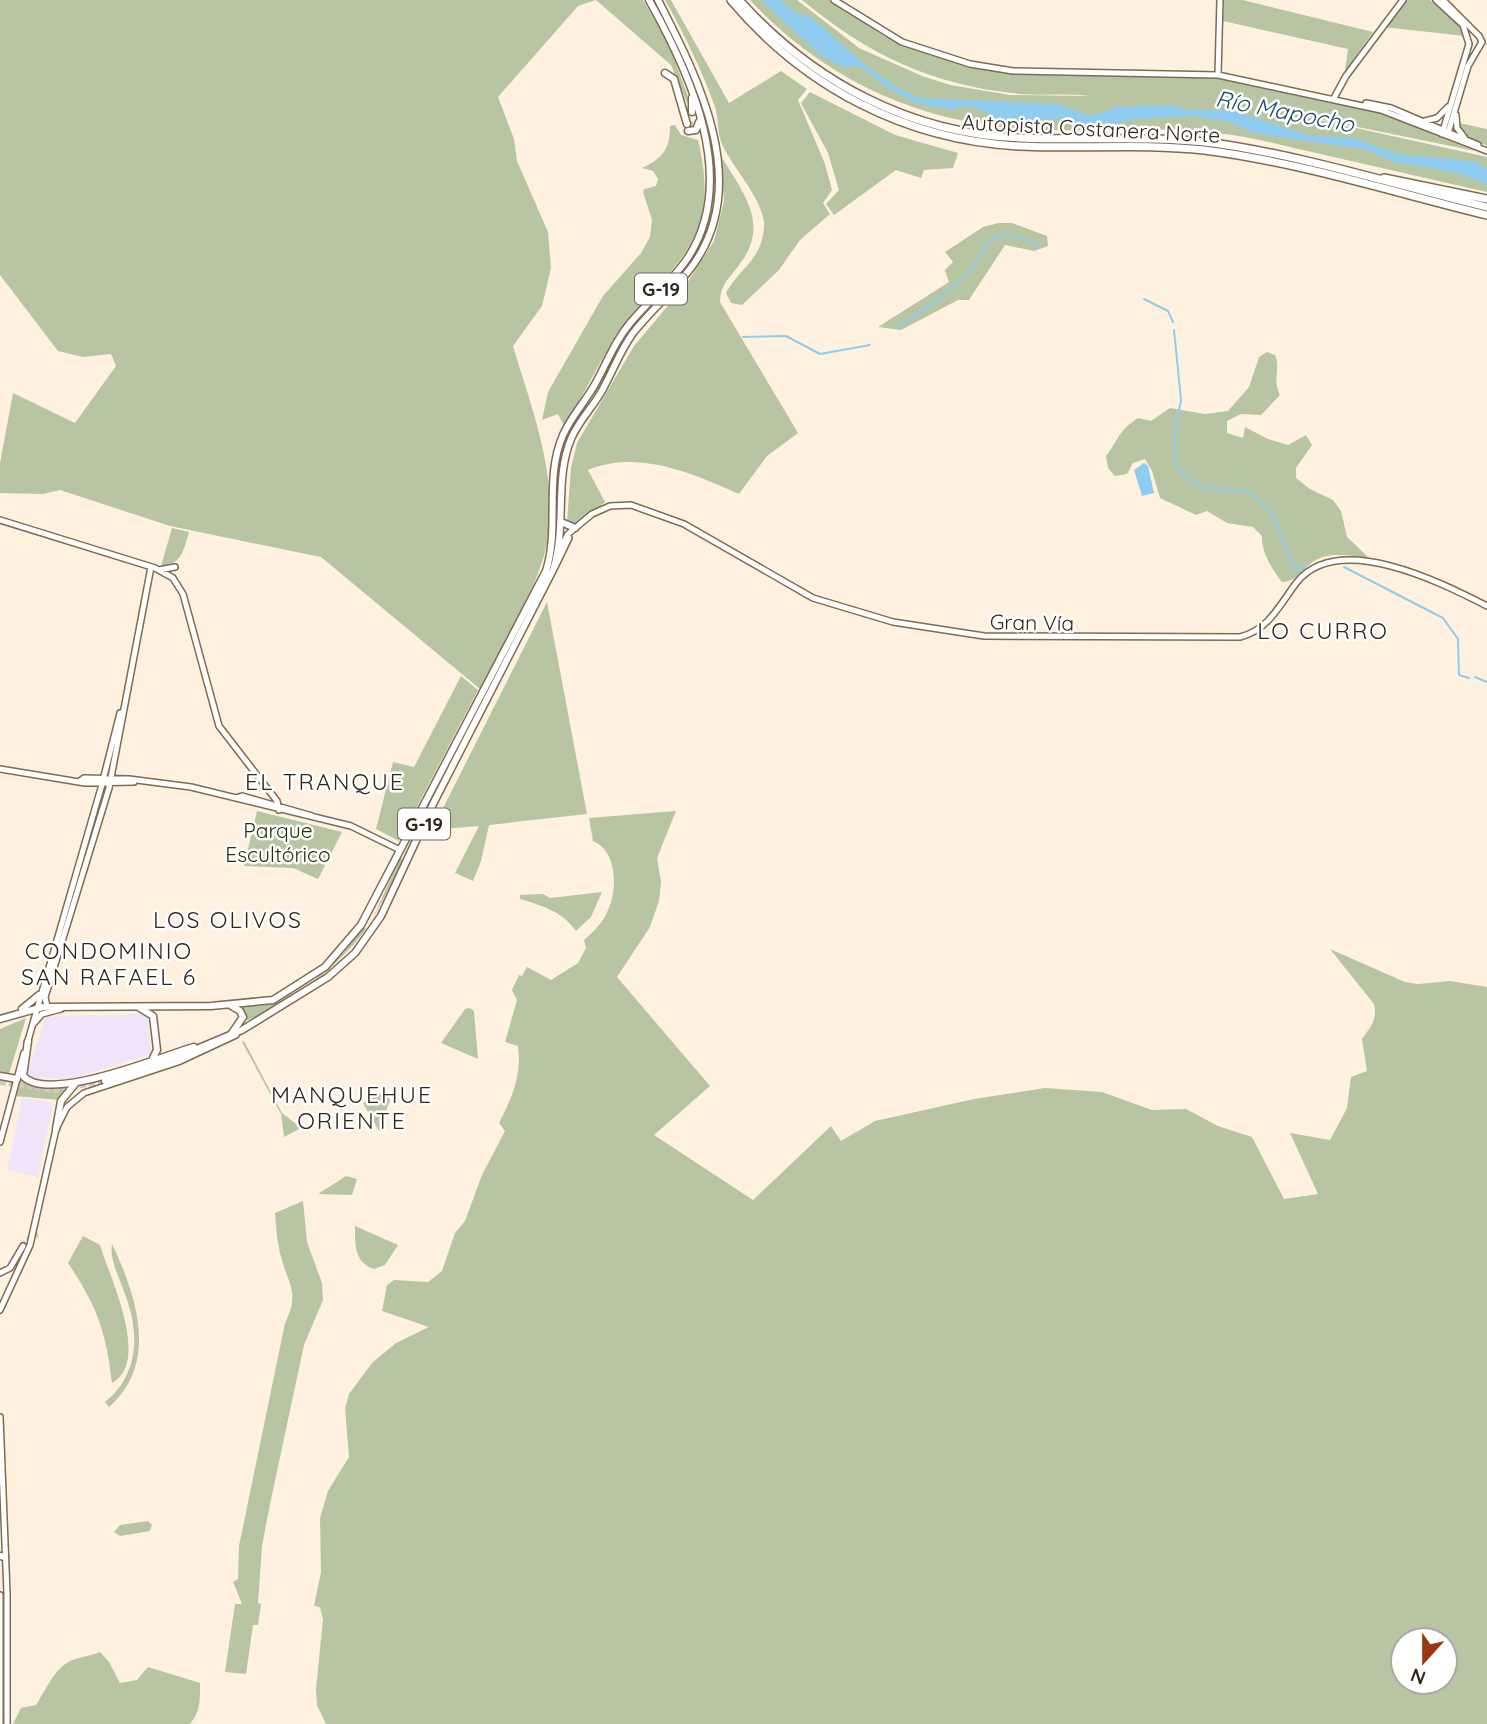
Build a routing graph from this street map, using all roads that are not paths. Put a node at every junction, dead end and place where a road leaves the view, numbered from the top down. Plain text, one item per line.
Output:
1 (649, 0) edge
2 (658, 0) edge
3 (731, 0) edge
4 (739, 0) edge
5 (834, 0) edge
6 (1220, 0) edge
7 (1403, 0) edge
8 (1436, 0) edge
9 (1443, 0) edge
10 (1482, 36) edge
11 (1469, 41) junction
12 (1482, 45) edge
13 (665, 74) dead end
14 (1218, 75) junction
15 (696, 91) junction
16 (1334, 98) junction
17 (1455, 101) junction
18 (1353, 102) junction
19 (709, 111) dead end
20 (692, 112) dead end
21 (700, 120) junction
22 (1420, 120) junction
23 (687, 124) dead end
24 (1445, 133) junction
25 (704, 137) junction
26 (1473, 143) junction
27 (1487, 150) edge
28 (1362, 176) junction
29 (1487, 199) edge
30 (1487, 213) edge
31 (557, 451) junction
32 (562, 499) junction
33 (553, 513) junction
34 (0, 520) edge
35 (561, 522) junction
36 (573, 530) junction
37 (558, 551) junction
38 (151, 567) junction
39 (175, 567) dead end
40 (159, 570) junction
41 (550, 570) junction
42 (1487, 606) edge
43 (122, 707) junction
44 (0, 769) edge
45 (103, 781) junction
46 (111, 781) junction
47 (268, 792) junction
48 (236, 798) junction
49 (261, 801) junction
50 (277, 808) junction
51 (94, 813) junction
52 (428, 816) junction
53 (96, 831) junction
54 (400, 850) junction
55 (379, 891) junction
56 (377, 922) junction
57 (361, 925) junction
58 (370, 935) junction
59 (47, 968) junction
60 (51, 978) junction
61 (39, 995) junction
62 (228, 1005) junction
63 (167, 1006) junction
64 (47, 1007) junction
65 (138, 1007) junction
66 (65, 1008) junction
67 (36, 1009) junction
68 (13, 1014) junction
69 (0, 1019) edge
70 (31, 1029) junction
71 (242, 1030) junction
72 (230, 1034) junction
73 (28, 1041) junction
74 (215, 1042) junction
75 (171, 1053) junction
76 (152, 1060) junction
77 (0, 1076) edge
78 (16, 1079) junction
79 (105, 1081) tunnel mouth
80 (76, 1083) junction
81 (56, 1129) junction
82 (0, 1142) edge
83 (23, 1245) tunnel mouth
84 (0, 1273) edge
85 (2, 1302) edge
86 (0, 1310) edge
87 (0, 1417) edge
88 (3, 1557) edge
89 (0, 1595) edge
90 (0, 1724) edge
91 (7, 1724) edge

1 - 15 main road, G-19
2 - 15 main road, G-19
3 - 30 highway, Autopista Costanera Norte
4 - 28 highway, Autopista Costanera Norte
5 - 14 main road
6 - 14 main road
7 - 16 main road
8 - 11 main road
9 - 10 main road
10 - 11 main road
10 - 12 main road
11 - 12 main road
11 - 17 main road
12 - 17 main road
13 - 23 main road
14 - 16 main road
15 - 19 main road
15 - 20 main road
15 - 21 main road, G-19
15 - 32 main road, G-19
16 - 18 main road
17 - 22 main road
17 - 24 main road
17 - 26 main road
18 - 22 main road
18 - 24 main road
21 - 25 main road, G-19
21 - 25 main road
22 - 24 main road
24 - 26 main road
24 - 27 main road
25 - 31 main road, G-19
26 - 27 main road
28 - 29 highway
28 - 30 highway, Autopista Costanera Norte
31 - 32 main road
31 - 33 main road, G-19
32 - 35 main road, G-19
33 - 35 main road
33 - 41 main road, G-19
34 - 38 main road
35 - 36 main road
35 - 37 main road, G-19
36 - 37 main road, Gran Vía
36 - 41 main road, Gran Vía
36 - 42 main road, Gran Vía
37 - 41 main road, G-19
38 - 40 main road
38 - 43 main road
39 - 40 main road
40 - 47 main road
41 - 52 main road, G-19
41 - 54 main road, G-19
43 - 45 main road
43 - 46 main road
44 - 45 main road
45 - 46 main road
45 - 51 main road
46 - 48 main road
46 - 53 main road
47 - 49 main road
47 - 50 main road
48 - 49 main road
48 - 50 main road
49 - 50 main road
50 - 54 main road
51 - 53 main road
51 - 59 main road
52 - 54 main road
52 - 56 main road, G-19
53 - 60 main road
54 - 55 main road, G-19
55 - 56 main road
55 - 57 main road, G-19
56 - 58 main road, G-19
57 - 58 main road
57 - 62 main road, G-19
58 - 71 main road, G-19
59 - 60 main road
59 - 61 main road
60 - 64 main road
61 - 67 main road
61 - 68 main road
62 - 63 main road, G-19
62 - 72 main road
63 - 65 main road, G-19
63 - 75 main road
64 - 66 main road
64 - 67 main road
65 - 66 main road, G-19
65 - 76 main road
66 - 70 main road, G-19
67 - 68 main road
67 - 70 main road
68 - 69 main road
70 - 73 main road
71 - 72 main road
71 - 81 main road, G-19
72 - 74 main road
73 - 78 main road
73 - 80 main road
74 - 75 main road
74 - 79 main road
75 - 76 main road
76 - 80 main road
77 - 78 main road
78 - 82 main road
80 - 81 main road
81 - 85 main road, G-19
83 - 84 main road
85 - 86 main road, G-19
87 - 88 main road
88 - 91 main road
89 - 90 main road

